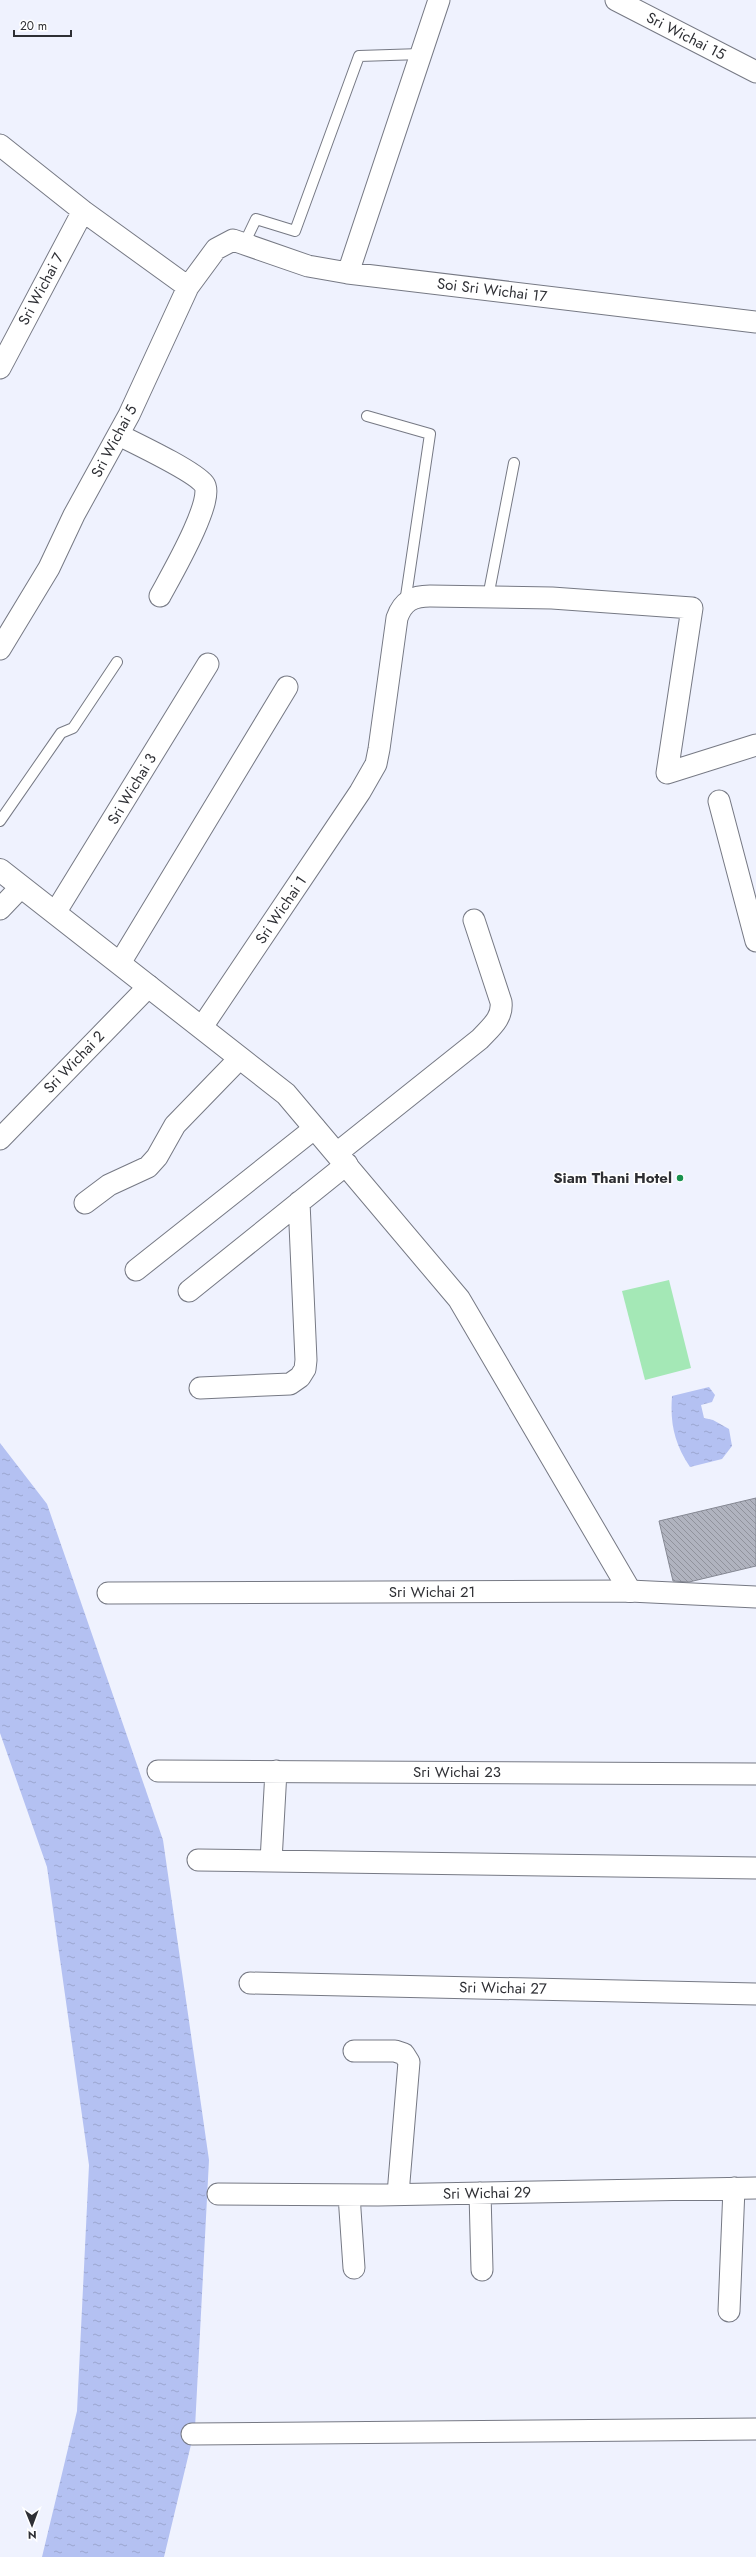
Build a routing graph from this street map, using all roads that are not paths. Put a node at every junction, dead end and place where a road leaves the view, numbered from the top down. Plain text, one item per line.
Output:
1 (439, 0) edge
2 (616, 0) edge
3 (421, 54) junction
4 (756, 72) edge
5 (0, 145) edge
6 (83, 210) junction
7 (238, 242) junction
8 (348, 273) junction
9 (188, 287) junction
10 (756, 322) edge
11 (0, 368) edge
12 (367, 416) dead end
13 (119, 435) junction
14 (514, 463) dead end
15 (160, 596) dead end
16 (488, 597) junction
17 (405, 604) junction
18 (0, 649) edge
19 (117, 662) dead end
20 (208, 664) dead end
21 (287, 687) dead end
22 (756, 745) edge
23 (719, 801) dead end
24 (0, 821) edge
25 (0, 870) edge
26 (21, 887) junction
27 (0, 909) edge
28 (55, 913) junction
29 (474, 920) dead end
30 (756, 941) edge
31 (120, 964) junction
32 (148, 986) junction
33 (202, 1027) junction
34 (240, 1058) junction
35 (315, 1128) junction
36 (0, 1139) edge
37 (342, 1159) junction
38 (299, 1202) junction
39 (85, 1203) dead end
40 (136, 1270) dead end
41 (189, 1291) dead end
42 (200, 1388) dead end
43 (630, 1591) junction
44 (108, 1593) dead end
45 (756, 1596) edge
46 (158, 1771) dead end
47 (276, 1772) junction
48 (756, 1774) edge
49 (198, 1860) dead end
50 (271, 1861) junction
51 (756, 1868) edge
52 (250, 1983) dead end
53 (756, 1994) edge
54 (354, 2051) dead end
55 (734, 2188) junction
56 (756, 2188) edge
57 (480, 2193) junction
58 (218, 2194) dead end
59 (349, 2194) junction
60 (398, 2194) junction
61 (354, 2268) dead end
62 (482, 2270) dead end
63 (729, 2311) dead end
64 (756, 2429) edge
65 (192, 2434) dead end

1 - 3 street
2 - 4 street, Sri Wichai 15
3 - 7 lane
3 - 8 street
5 - 6 street
6 - 9 street
6 - 11 street, Sri Wichai 7
7 - 8 street, Soi Sri Wichai 17
7 - 9 street, Sri Wichai 5
8 - 10 street, Soi Sri Wichai 17
9 - 13 street, Sri Wichai 5
12 - 17 lane
13 - 15 street
13 - 18 street, Sri Wichai 5
14 - 16 lane
16 - 17 street
16 - 22 street
17 - 33 street, Sri Wichai 1
19 - 24 lane
20 - 28 street, Sri Wichai 3
21 - 31 street
23 - 30 street
25 - 26 street
26 - 27 street
26 - 28 street
28 - 31 street
29 - 37 street
31 - 32 street
32 - 33 street
32 - 36 street, Sri Wichai 2
33 - 34 street
34 - 35 street
34 - 39 street
35 - 37 street
35 - 40 street
37 - 38 street
37 - 43 street
38 - 41 street
38 - 42 street
43 - 44 street, Sri Wichai 21
43 - 45 street, Sri Wichai 21
46 - 47 street, Sri Wichai 23
47 - 48 street, Sri Wichai 23
47 - 50 street
49 - 50 street
50 - 51 street
52 - 53 street, Sri Wichai 27
54 - 60 street
55 - 56 street, Sri Wichai 29
55 - 57 street, Sri Wichai 29
55 - 63 street
57 - 60 street, Sri Wichai 29
57 - 62 street
58 - 59 street, Sri Wichai 29
59 - 60 street, Sri Wichai 29
59 - 61 street
64 - 65 street

